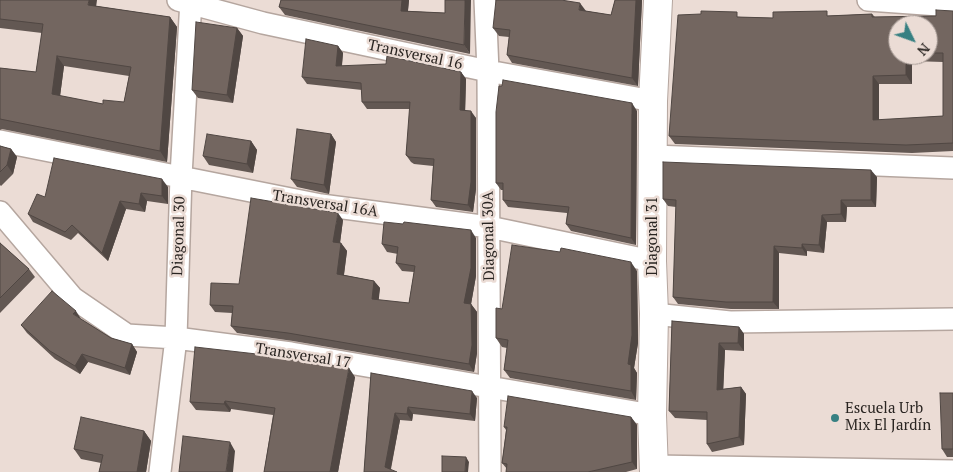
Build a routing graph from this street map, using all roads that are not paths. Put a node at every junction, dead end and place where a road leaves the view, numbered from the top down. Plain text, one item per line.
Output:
1 (484, 0) edge
2 (658, 0) edge
3 (868, 0) edge
4 (187, 1) edge
5 (953, 6) edge
6 (488, 70) junction
7 (653, 101) junction
8 (0, 141) edge
9 (654, 156) junction
10 (953, 168) edge
11 (181, 176) junction
12 (0, 213) edge
13 (489, 227) junction
14 (652, 261) junction
15 (654, 314) junction
16 (953, 319) edge
17 (176, 338) junction
18 (491, 388) junction
19 (652, 415) junction
20 (654, 469) edge
21 (953, 471) edge
22 (160, 472) edge
23 (490, 472) edge

1 - 6 street, Diagonal 30A
2 - 7 street, Diagonal 31
3 - 5 street
4 - 6 street, Transversal 16
4 - 11 street, Diagonal 30
6 - 7 street, Transversal 16
6 - 13 street, Diagonal 30A
7 - 9 street, Diagonal 31
8 - 11 street, Transversal 16A
9 - 10 street
9 - 14 street, Diagonal 31
11 - 13 street, Transversal 16A
11 - 17 street, Diagonal 30
12 - 17 street, Transversal 17
13 - 14 street, Transversal 16A
13 - 18 street, Diagonal 30A
14 - 15 street, Diagonal 31
15 - 16 street
15 - 19 street, Diagonal 31
17 - 18 street, Transversal 17
17 - 22 street, Diagonal 30
18 - 19 street, Transversal 17
18 - 23 street, Diagonal 30A
19 - 20 street, Diagonal 31
20 - 21 street

